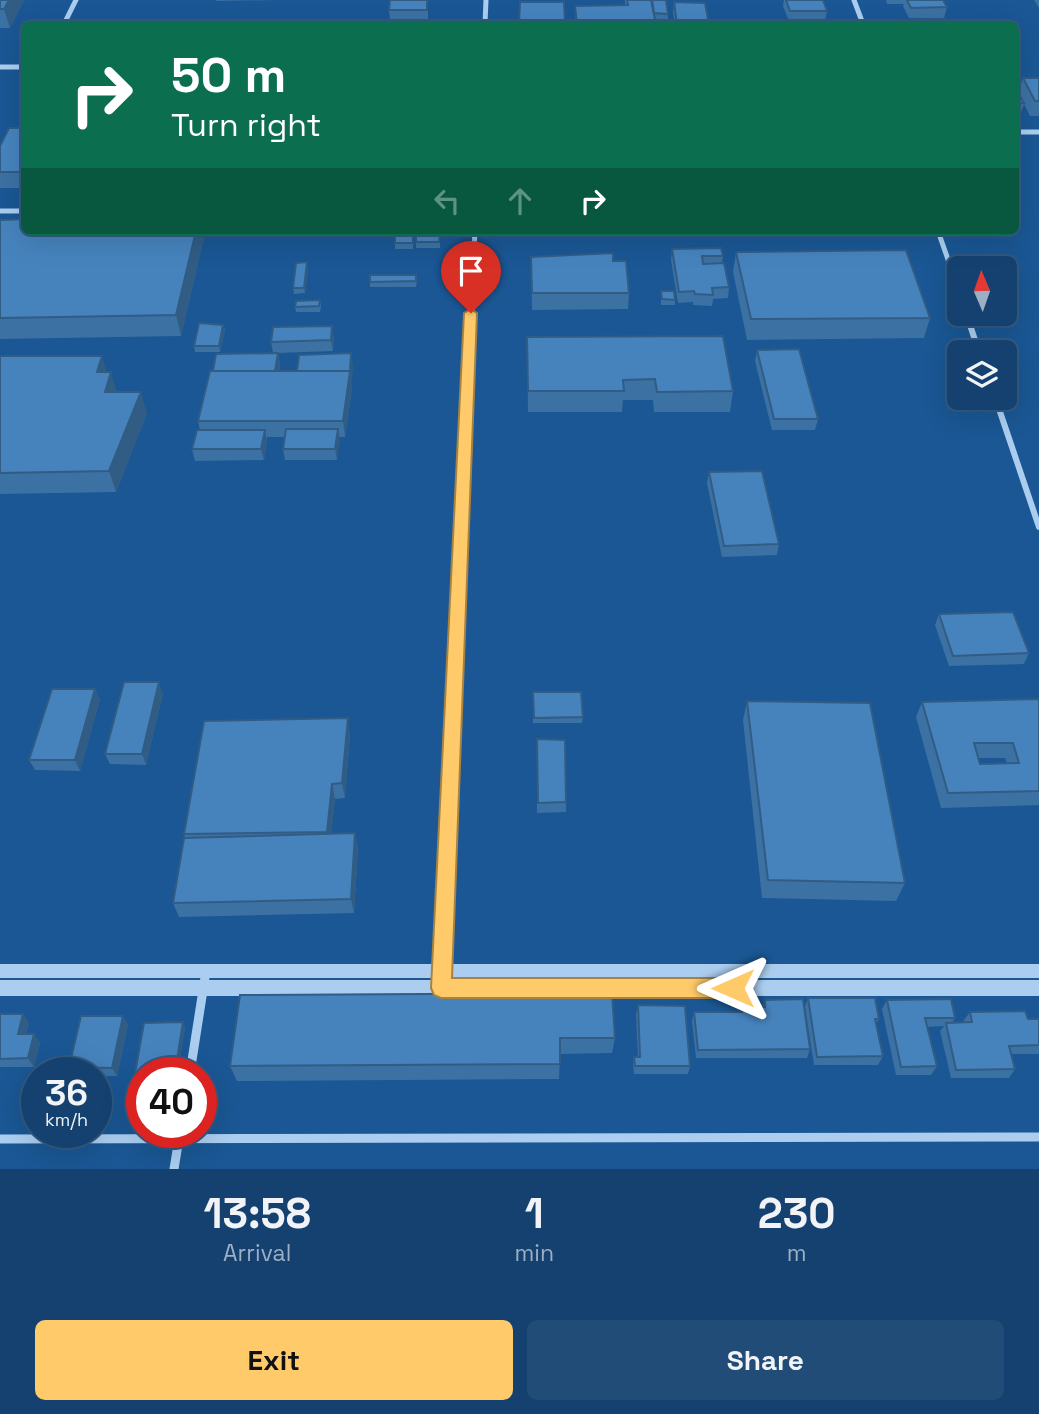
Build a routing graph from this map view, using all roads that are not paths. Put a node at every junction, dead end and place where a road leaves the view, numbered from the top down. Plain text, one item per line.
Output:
1 (76, 0) edge
2 (486, 0) edge
3 (854, 0) edge
4 (66, 21) edge
5 (485, 21) edge
6 (862, 21) edge
7 (0, 67) edge
8 (21, 67) edge
9 (1019, 132) edge
10 (1039, 132) edge
11 (0, 211) edge
12 (21, 211) edge
13 (475, 235) edge
14 (939, 235) edge
15 (947, 257) edge
16 (999, 410) edge
17 (1039, 527) edge
18 (0, 971) edge
19 (206, 971) junction
20 (442, 971) junction
21 (1039, 971) edge
22 (0, 988) edge
23 (204, 988) junction
24 (441, 988) junction
25 (1039, 988) edge
26 (193, 1057) edge
27 (217, 1136) edge
28 (126, 1137) edge
29 (1039, 1137) edge
30 (0, 1139) edge
31 (178, 1148) edge
32 (174, 1169) edge

1 - 4 street
2 - 5 street
3 - 6 street
7 - 8 street
9 - 10 street
11 - 12 street
13 - 20 street
14 - 15 street
16 - 17 street
18 - 19 street
19 - 20 street
19 - 23 street
20 - 21 street
20 - 24 street
22 - 23 street
23 - 24 street
23 - 26 street
24 - 25 street
27 - 29 street
28 - 30 street
31 - 32 street

